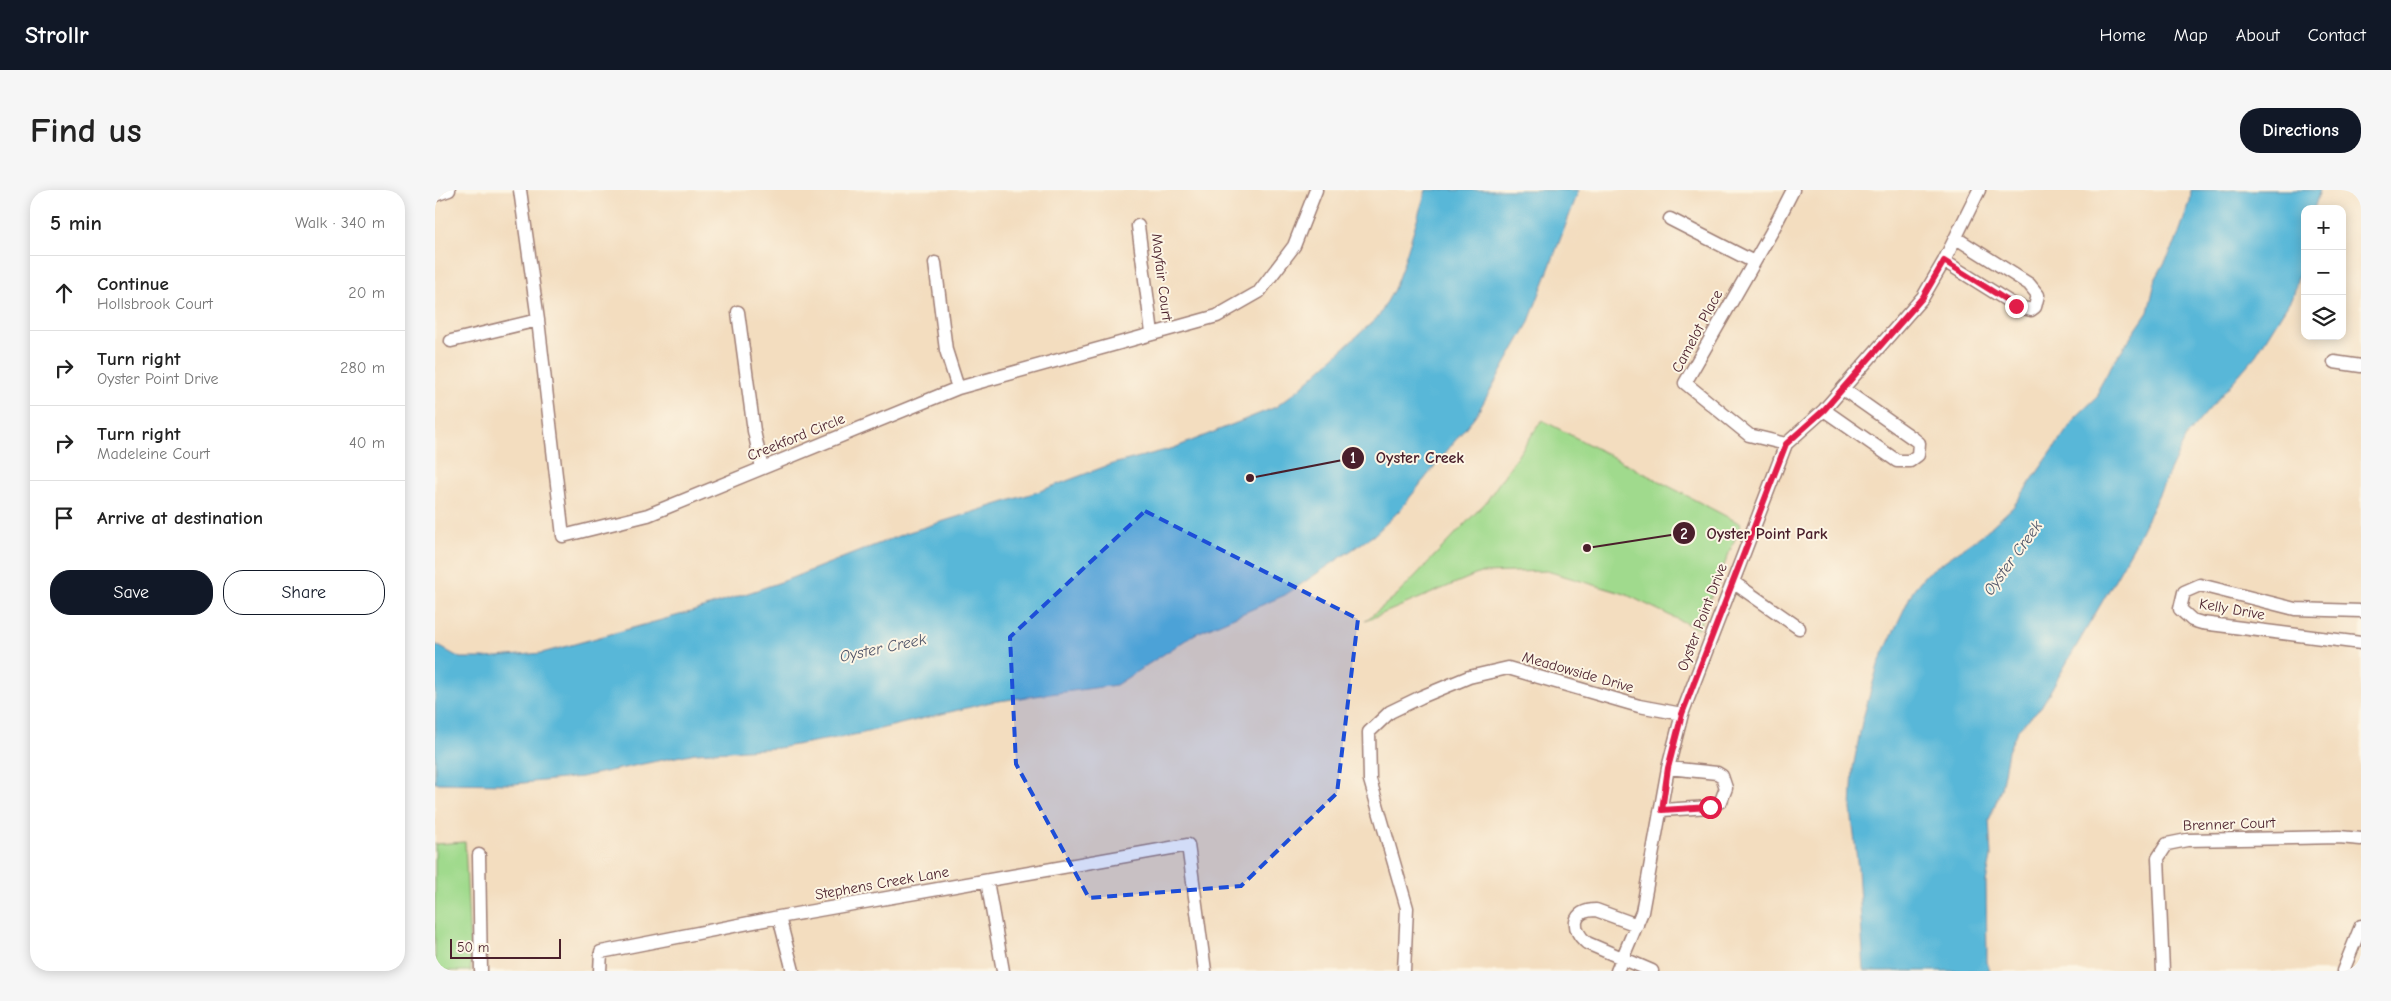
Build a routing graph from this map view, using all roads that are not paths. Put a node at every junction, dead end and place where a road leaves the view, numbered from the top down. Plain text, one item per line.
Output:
1 (449, 190) edge
2 (520, 190) edge
3 (1316, 190) edge
4 (1793, 190) edge
5 (1979, 190) edge
6 (435, 195) edge
7 (1670, 219) dead end
8 (1139, 226) dead end
9 (1956, 238) junction
10 (1944, 261) junction
11 (1754, 262) junction
12 (935, 263) dead end
13 (738, 312) dead end
14 (538, 320) junction
15 (1152, 333) junction
16 (451, 341) dead end
17 (2335, 362) dead end
18 (2361, 366) edge
19 (958, 388) junction
20 (1843, 389) junction
21 (1824, 410) junction
22 (1786, 444) junction
23 (762, 468) junction
24 (1733, 582) junction
25 (2361, 611) edge
26 (1799, 628) dead end
27 (2361, 643) edge
28 (1682, 714) junction
29 (1668, 768) junction
30 (1662, 810) junction
31 (2361, 840) edge
32 (479, 855) dead end
33 (987, 881) junction
34 (779, 917) junction
35 (1637, 925) junction
36 (2361, 926) edge
37 (2357, 950) edge
38 (1624, 958) junction
39 (481, 971) edge
40 (600, 971) edge
41 (793, 971) edge
42 (1003, 971) edge
43 (1205, 971) edge
44 (1404, 971) edge
45 (1617, 971) edge
46 (1652, 971) edge
47 (2163, 971) edge
48 (2343, 971) edge

1 - 6 street
2 - 14 street, Creekford Circle
3 - 15 street, Creekford Circle
4 - 11 street, Camelot Place
5 - 9 street, Oyster Point Drive
7 - 11 street
8 - 15 street, Mayfair Court
9 - 10 street, Oyster Point Drive
9 - 10 street
10 - 20 street, Oyster Point Drive
11 - 22 street, Camelot Place
12 - 19 street
13 - 23 street
14 - 16 street
14 - 23 street, Creekford Circle
15 - 19 street, Creekford Circle
17 - 18 street
19 - 23 street, Creekford Circle
20 - 21 street, Oyster Point Drive
20 - 21 street
21 - 22 street, Oyster Point Drive
22 - 24 street, Oyster Point Drive
24 - 26 street
24 - 28 street, Oyster Point Drive
25 - 27 street, Kelly Drive
28 - 29 street, Oyster Point Drive
28 - 44 street, Meadowside Drive
29 - 30 street, Oyster Point Drive
29 - 30 street
30 - 35 street, Oyster Point Drive
31 - 47 street, Brenner Court
32 - 39 street
33 - 34 street, Stephens Creek Lane
33 - 42 street
33 - 43 street, Stephens Creek Lane
34 - 40 street, Stephens Creek Lane
34 - 41 street
35 - 38 street, Oyster Point Drive
35 - 38 street
36 - 37 street
37 - 48 street
38 - 45 street, Oyster Point Drive
38 - 46 street

